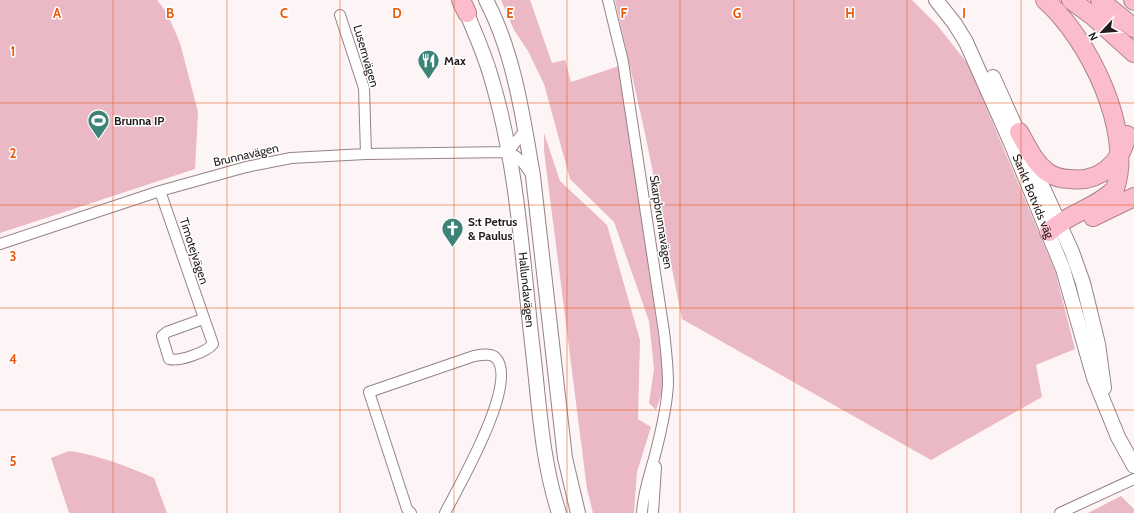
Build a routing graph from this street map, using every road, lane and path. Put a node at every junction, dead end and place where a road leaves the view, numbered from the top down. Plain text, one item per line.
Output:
1 (486, 0) edge
2 (608, 0) edge
3 (936, 0) edge
4 (949, 0) edge
5 (1045, 0) edge
6 (1071, 0) edge
7 (1100, 0) edge
8 (463, 4) edge
9 (340, 15) dead end
10 (1134, 28) edge
11 (1134, 53) edge
12 (1130, 118) junction
13 (525, 130) junction
14 (1019, 132) junction
15 (508, 152) junction
16 (366, 154) junction
17 (533, 176) junction
18 (160, 191) junction
19 (1134, 197) edge
20 (1057, 229) junction
21 (0, 244) edge
22 (203, 319) junction
23 (657, 449) junction
24 (1134, 466) edge
25 (1134, 479) edge
26 (411, 513) edge
27 (445, 513) edge
28 (558, 513) edge
29 (578, 513) edge
30 (642, 513) edge
31 (653, 513) edge
32 (1060, 513) edge

1 - 13 main road, Hallundavägen
2 - 23 street, Skarpbrunnavägen
3 - 20 main road, Sankt Botvids väg
4 - 14 main road, Sankt Botvids väg
5 - 12 highway
6 - 11 highway
7 - 10 highway
8 - 15 main road, Hallundavägen
9 - 16 street, Lusernvägen
12 - 14 highway
12 - 20 highway
13 - 15 street
13 - 17 main road, Hallundavägen
14 - 20 main road, Sankt Botvids väg
15 - 16 street, Brunnavägen
15 - 17 street
15 - 28 main road, Hallundavägen
16 - 18 street, Brunnavägen
17 - 29 main road, Hallundavägen
18 - 21 street, Brunnavägen
18 - 22 street, Timotejvägen
19 - 20 highway
20 - 24 main road, Sankt Botvids väg
22 - 22 street, Timotejvägen
23 - 30 street, Skarpbrunnavägen
23 - 31 street, Skarpbrunnavägen
25 - 32 street
26 - 27 street

